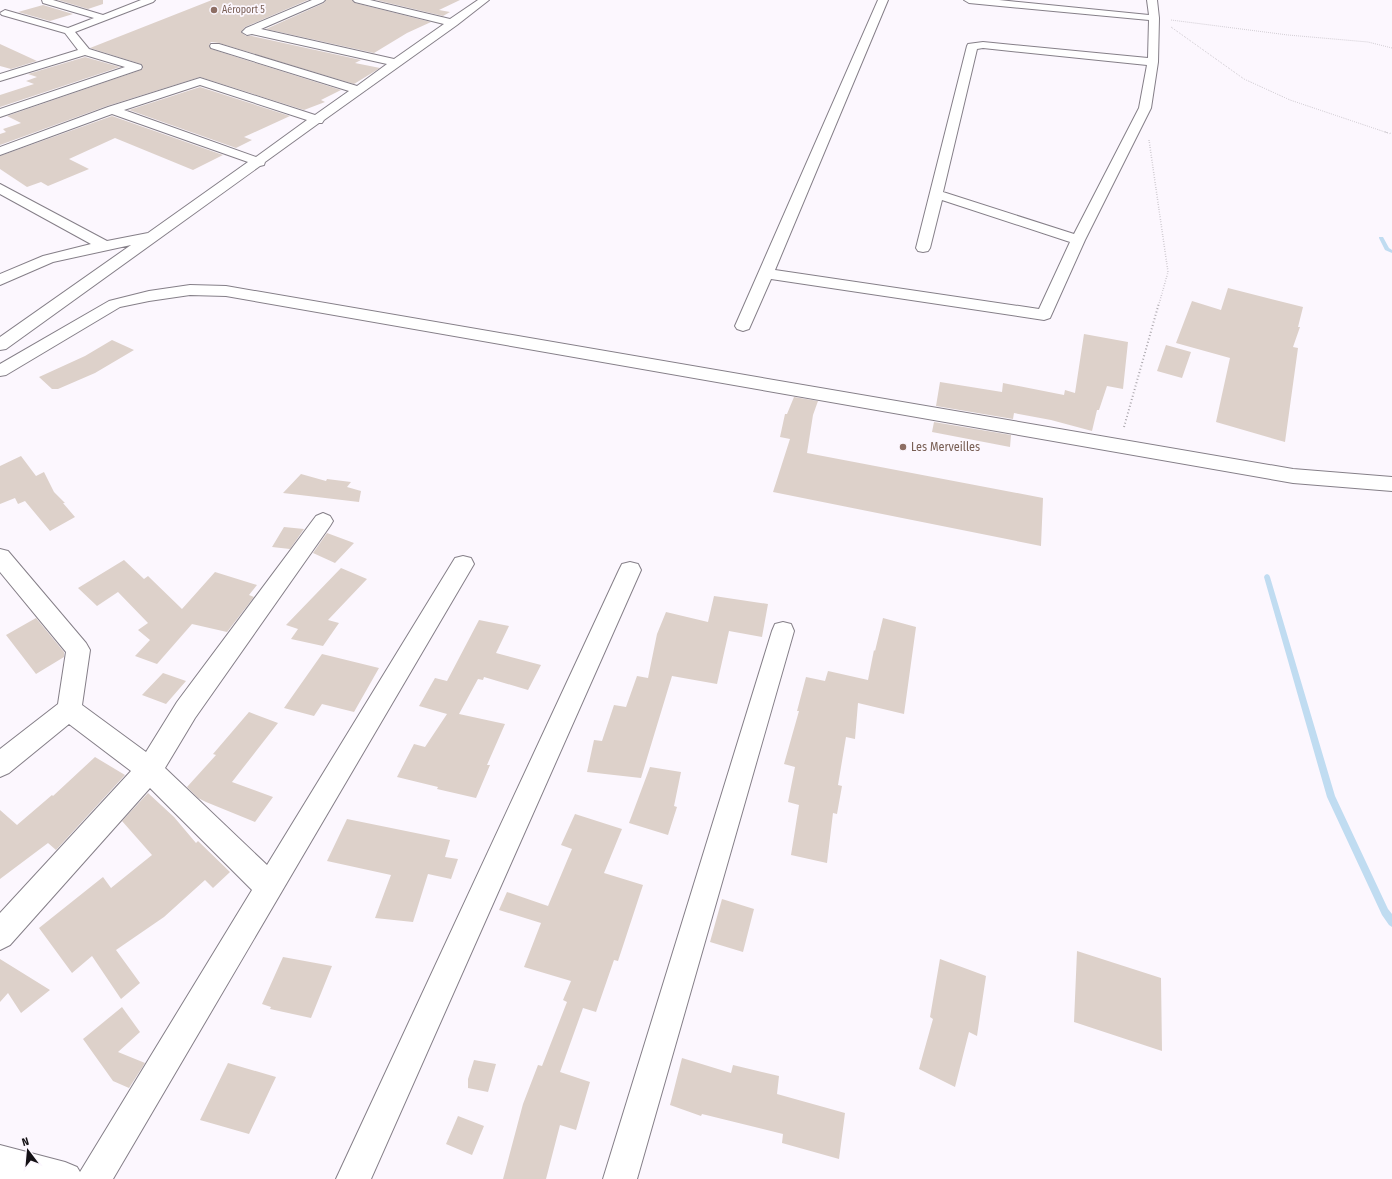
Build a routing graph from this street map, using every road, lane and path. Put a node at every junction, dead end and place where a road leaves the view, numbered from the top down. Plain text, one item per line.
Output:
1 (150, 0) edge
2 (320, 0) edge
3 (358, 0) edge
4 (484, 0) edge
5 (883, 0) edge
6 (968, 0) edge
7 (1152, 0) edge
8 (45, 1) edge
9 (983, 1) edge
10 (26, 7) dead end
11 (2, 14) edge
12 (104, 18) junction
13 (1154, 18) junction
14 (453, 23) junction
15 (250, 30) junction
16 (68, 32) junction
17 (1392, 48) edge
18 (85, 51) junction
19 (1153, 62) junction
20 (396, 63) junction
21 (0, 78) edge
22 (359, 90) junction
23 (1145, 108) junction
24 (112, 110) junction
25 (0, 113) edge
26 (318, 120) junction
27 (1392, 134) edge
28 (0, 151) edge
29 (259, 162) junction
30 (0, 188) edge
31 (937, 194) junction
32 (156, 235) junction
33 (1078, 240) junction
34 (104, 245) junction
35 (923, 248) dead end
36 (765, 273) junction
37 (0, 280) edge
38 (742, 326) dead end
39 (0, 345) edge
40 (0, 371) edge
41 (1119, 445) junction
42 (1392, 484) edge
43 (323, 521) dead end
44 (0, 557) edge
45 (463, 564) dead end
46 (630, 570) dead end
47 (783, 631) dead end
48 (69, 709) junction
49 (0, 765) edge
50 (149, 770) junction
51 (269, 888) junction
52 (0, 935) edge
53 (0, 1162) edge
54 (65, 1179) edge
55 (94, 1179) edge
56 (353, 1179) edge
57 (620, 1179) edge

1 - 12 street
2 - 15 street
3 - 14 street
4 - 14 street
5 - 36 street
6 - 9 street
7 - 13 street
8 - 12 street
9 - 13 street
10 - 11 street
11 - 16 street
12 - 16 street
13 - 17 path
13 - 19 street
13 - 27 path
14 - 20 street
15 - 20 street
15 - 22 street
16 - 18 street
18 - 21 street
18 - 25 street
19 - 23 street
19 - 31 street
20 - 22 street
22 - 26 street
23 - 33 street
23 - 41 path
24 - 26 street
24 - 28 street
24 - 29 street
26 - 29 street
29 - 32 street
30 - 34 street
31 - 33 street
31 - 35 street
32 - 34 street
32 - 39 street
33 - 36 street
34 - 37 street
36 - 38 street
40 - 41 street
41 - 42 street
43 - 50 street
44 - 48 street
45 - 51 street
46 - 56 street
47 - 57 street
48 - 49 street
48 - 50 street
50 - 51 street
50 - 52 street
51 - 55 street
53 - 54 street

